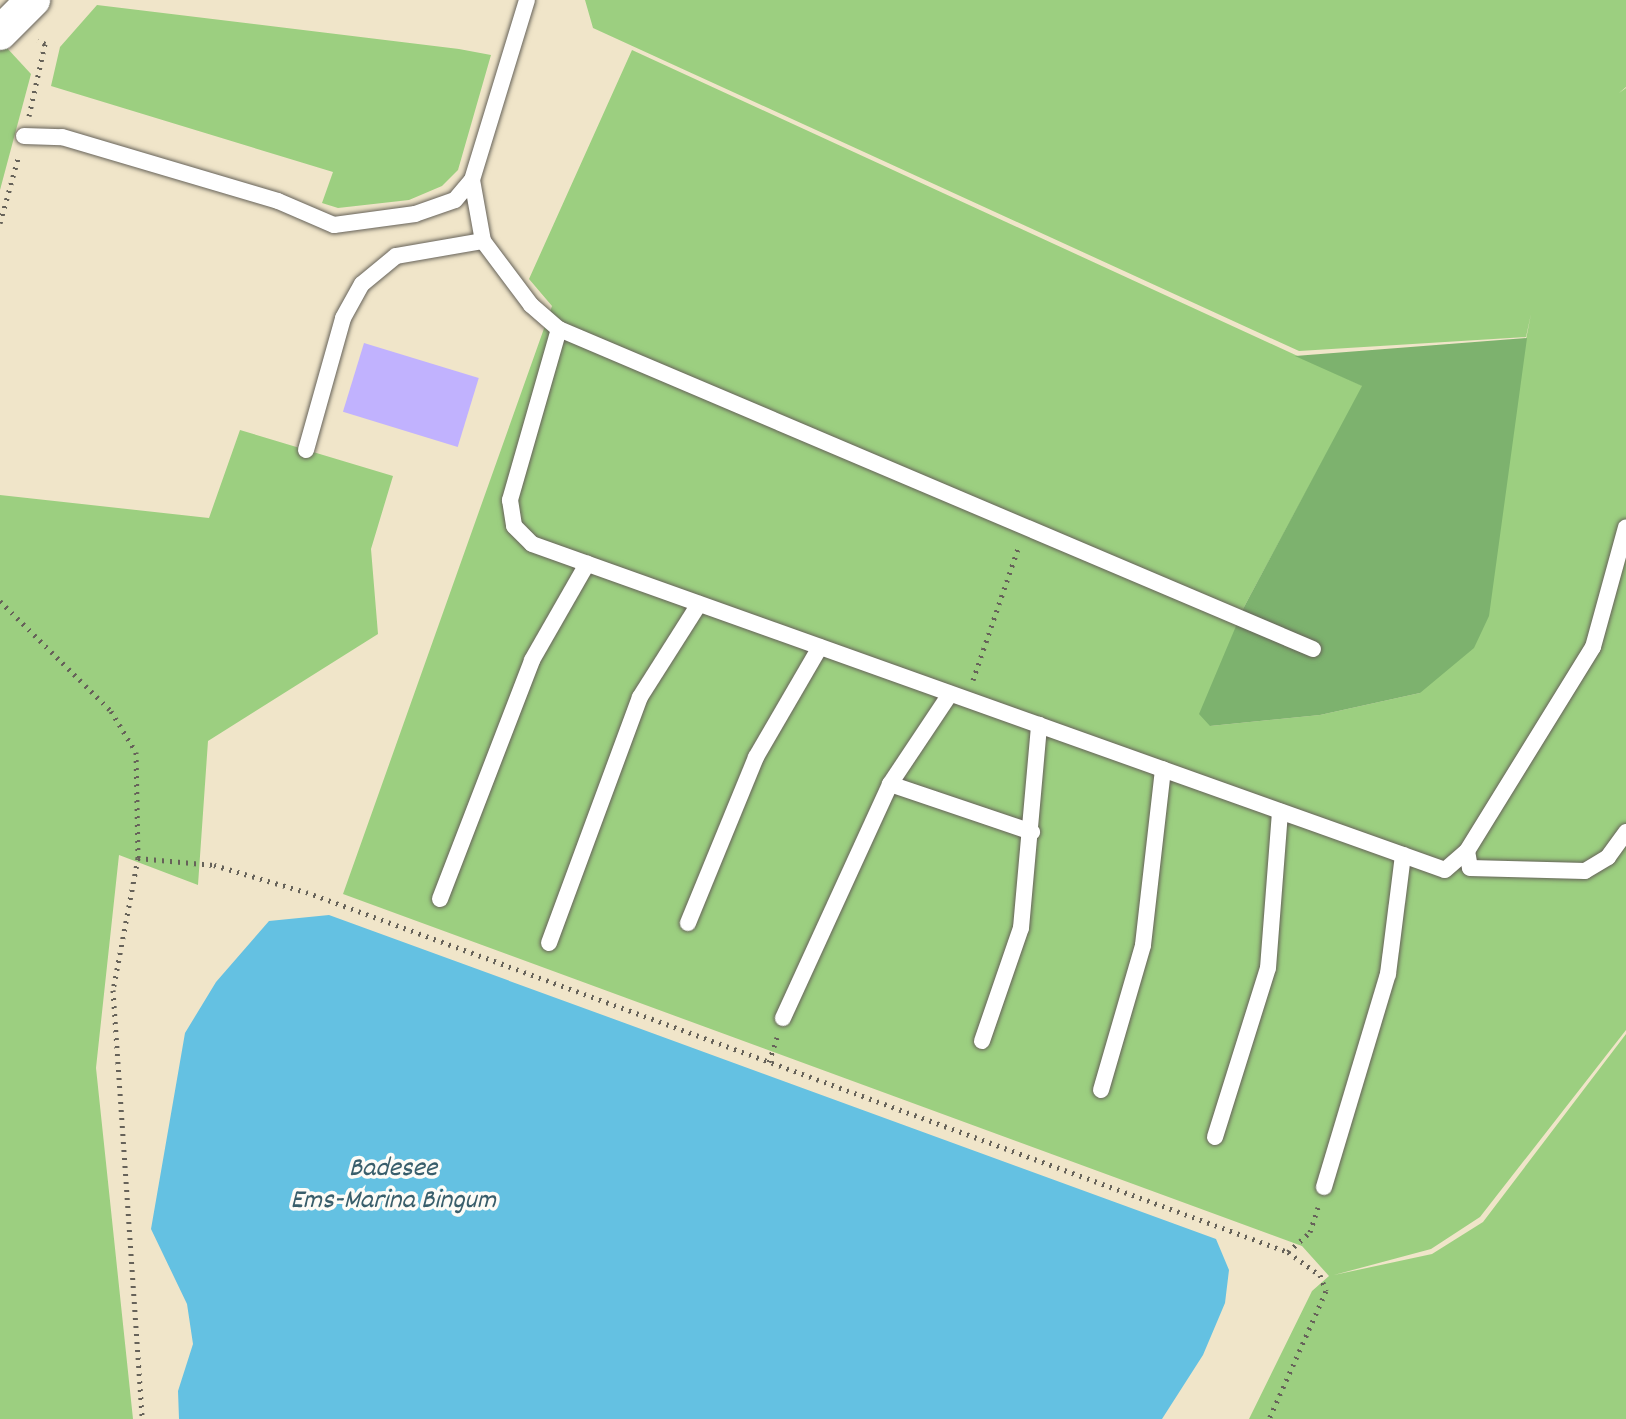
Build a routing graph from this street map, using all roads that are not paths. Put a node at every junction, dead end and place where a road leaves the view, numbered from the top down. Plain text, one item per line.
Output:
1 (33, 0) edge
2 (527, 0) edge
3 (0, 33) edge
4 (24, 136) road end
5 (472, 180) junction
6 (483, 241) junction
7 (559, 329) junction
8 (306, 450) dead end
9 (1626, 527) edge
10 (1623, 554) edge
11 (587, 564) junction
12 (699, 604) junction
13 (820, 647) junction
14 (1313, 649) dead end
15 (950, 694) junction
16 (1039, 725) junction
17 (1163, 769) junction
18 (890, 784) junction
19 (1280, 811) junction
20 (1032, 832) junction
21 (1626, 832) edge
22 (1467, 851) junction
23 (1403, 855) junction
24 (440, 899) dead end
25 (688, 923) dead end
26 (549, 943) dead end
27 (783, 1018) dead end
28 (982, 1041) dead end
29 (1101, 1090) dead end
30 (1215, 1137) dead end
31 (1324, 1187) dead end

1 - 3 street
2 - 5 lane
4 - 5 lane
5 - 6 lane
6 - 7 lane
6 - 8 lane
7 - 11 lane
7 - 14 lane
9 - 10 lane
10 - 22 lane
11 - 12 lane
11 - 24 lane
12 - 13 lane
12 - 26 lane
13 - 15 lane
13 - 25 lane
15 - 16 lane
15 - 18 lane
16 - 17 lane
16 - 20 lane
17 - 19 lane
17 - 29 lane
18 - 20 lane
18 - 27 lane
19 - 23 lane
19 - 30 lane
20 - 28 lane
21 - 22 lane
22 - 23 lane
23 - 31 lane

